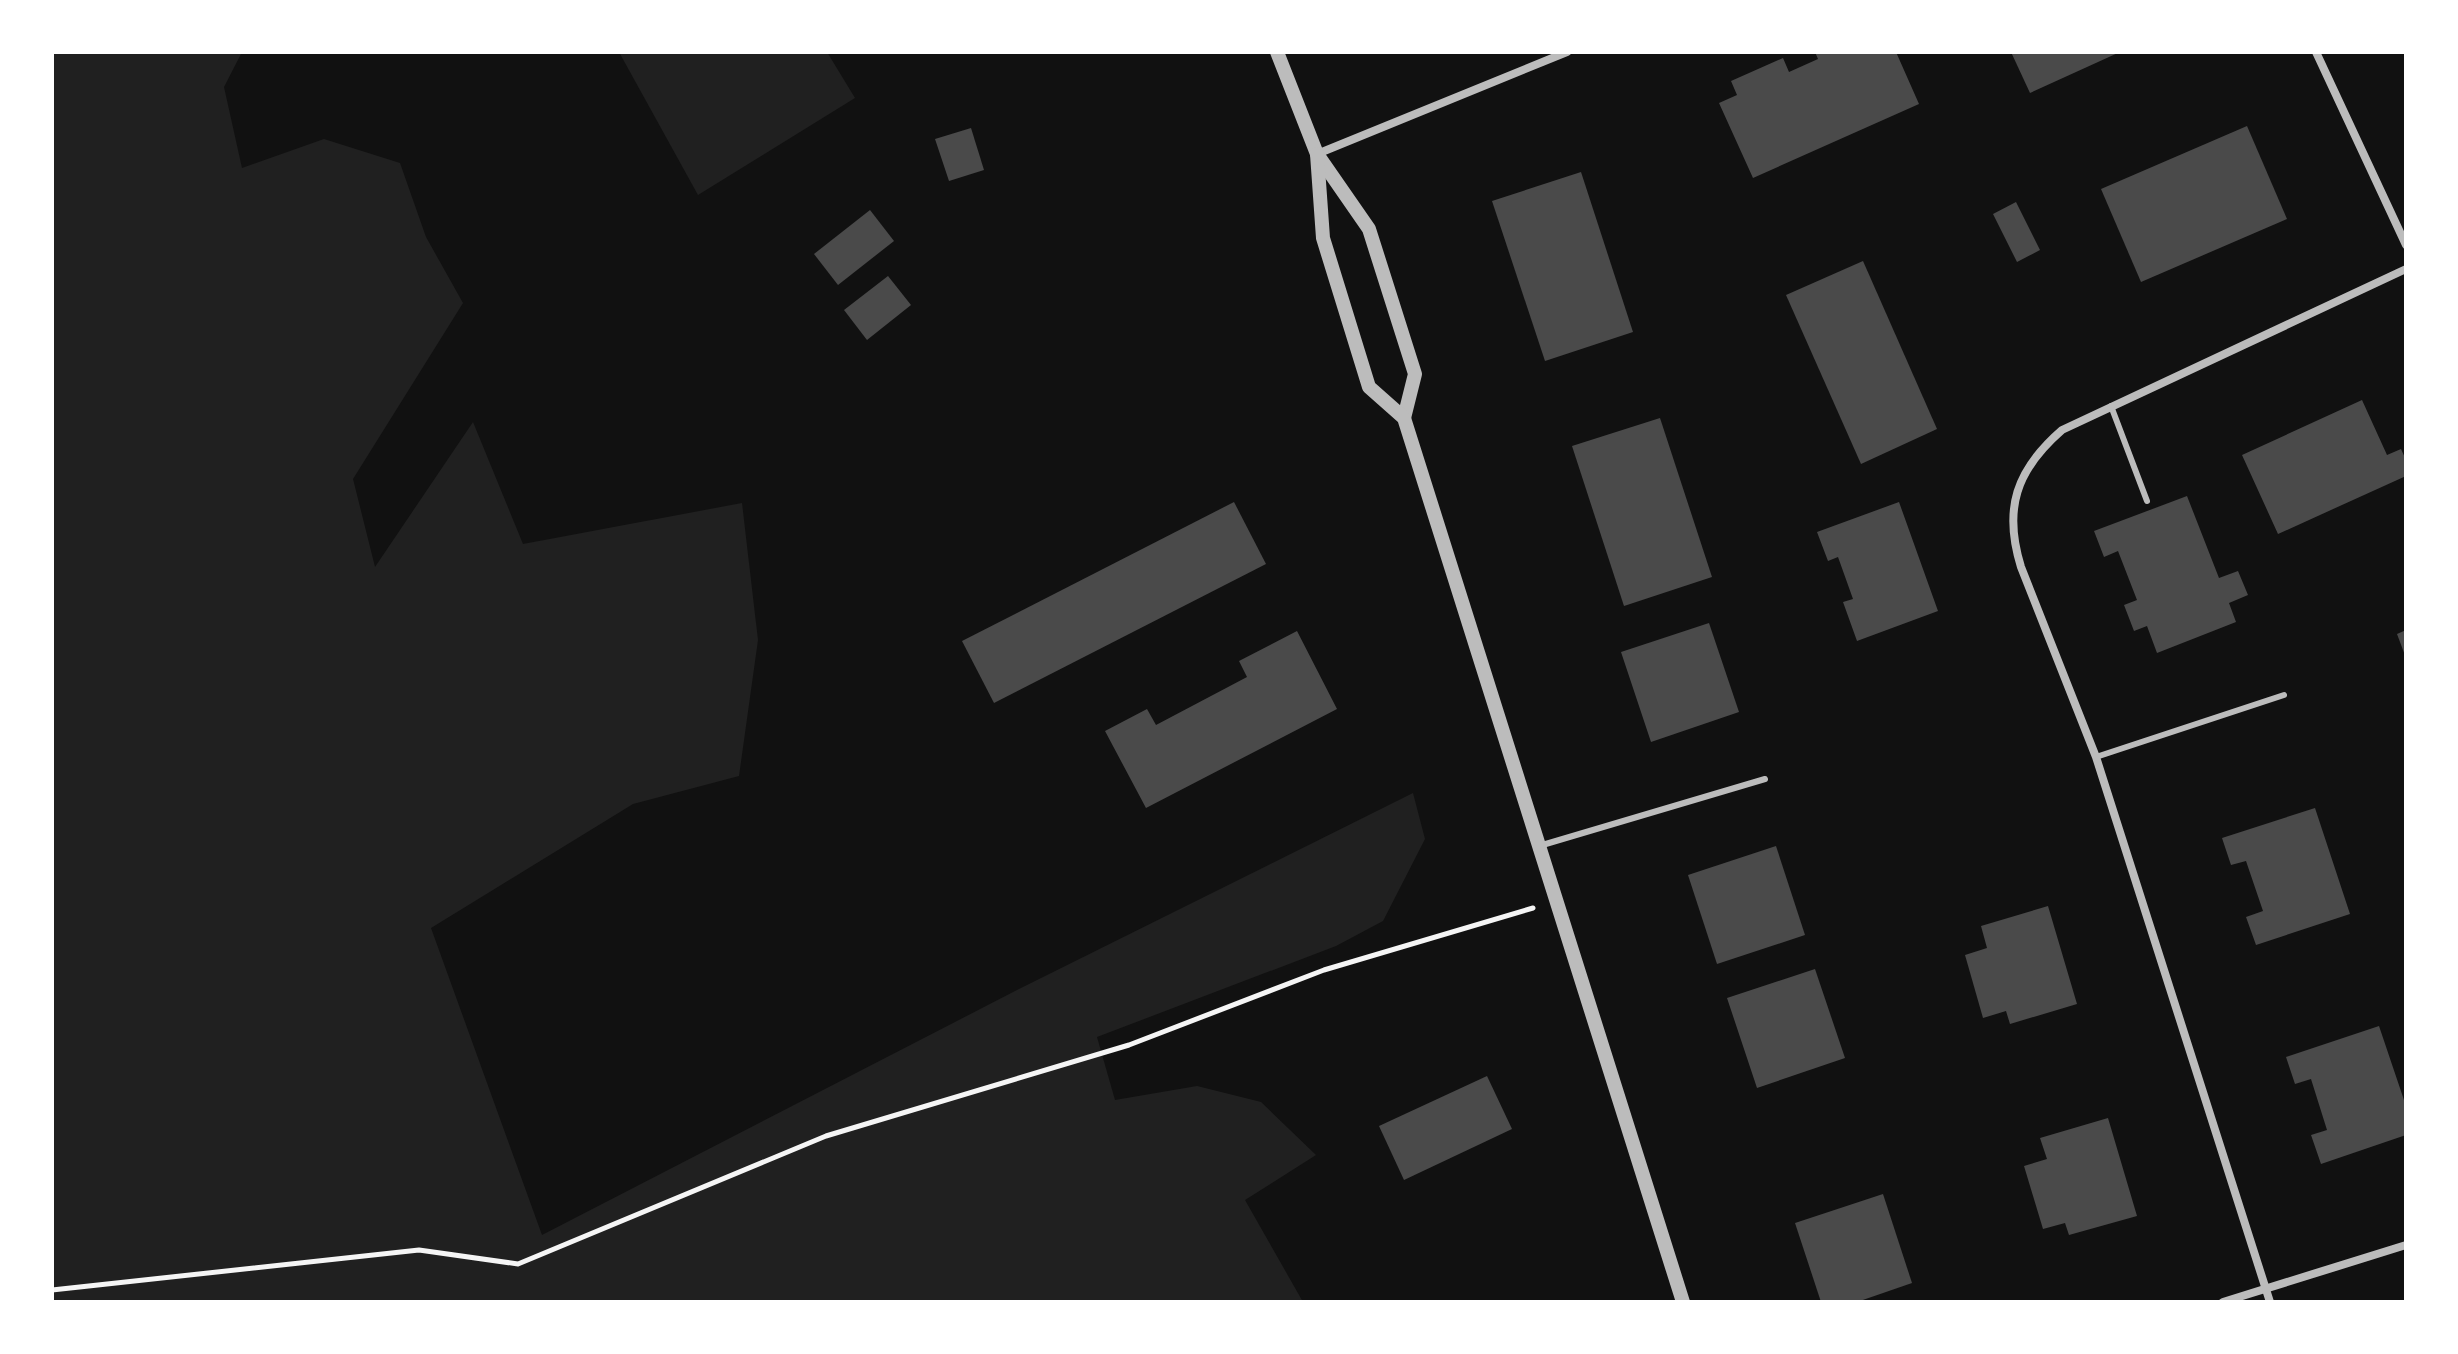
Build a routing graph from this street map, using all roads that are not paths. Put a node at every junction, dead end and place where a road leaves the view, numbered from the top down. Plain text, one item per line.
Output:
1 (1277, 52) edge
2 (1567, 52) edge
3 (2316, 52) edge
4 (1317, 154) junction
5 (2406, 245) edge
6 (2406, 269) edge
7 (2111, 406) junction
8 (1404, 418) junction
9 (2147, 501) dead end
10 (2284, 695) dead end
11 (2096, 757) junction
12 (1765, 779) dead end
13 (1539, 846) junction
14 (2406, 1245) edge
15 (2266, 1288) junction
16 (1683, 1302) edge
17 (2223, 1302) edge
18 (2270, 1302) edge

1 - 4 street
2 - 4 street
3 - 5 street
4 - 8 street
4 - 8 street
6 - 7 street
7 - 9 lane
7 - 11 street
8 - 13 street
10 - 11 lane
11 - 15 street
12 - 13 lane
13 - 16 street
14 - 15 street
15 - 17 street
15 - 18 street

